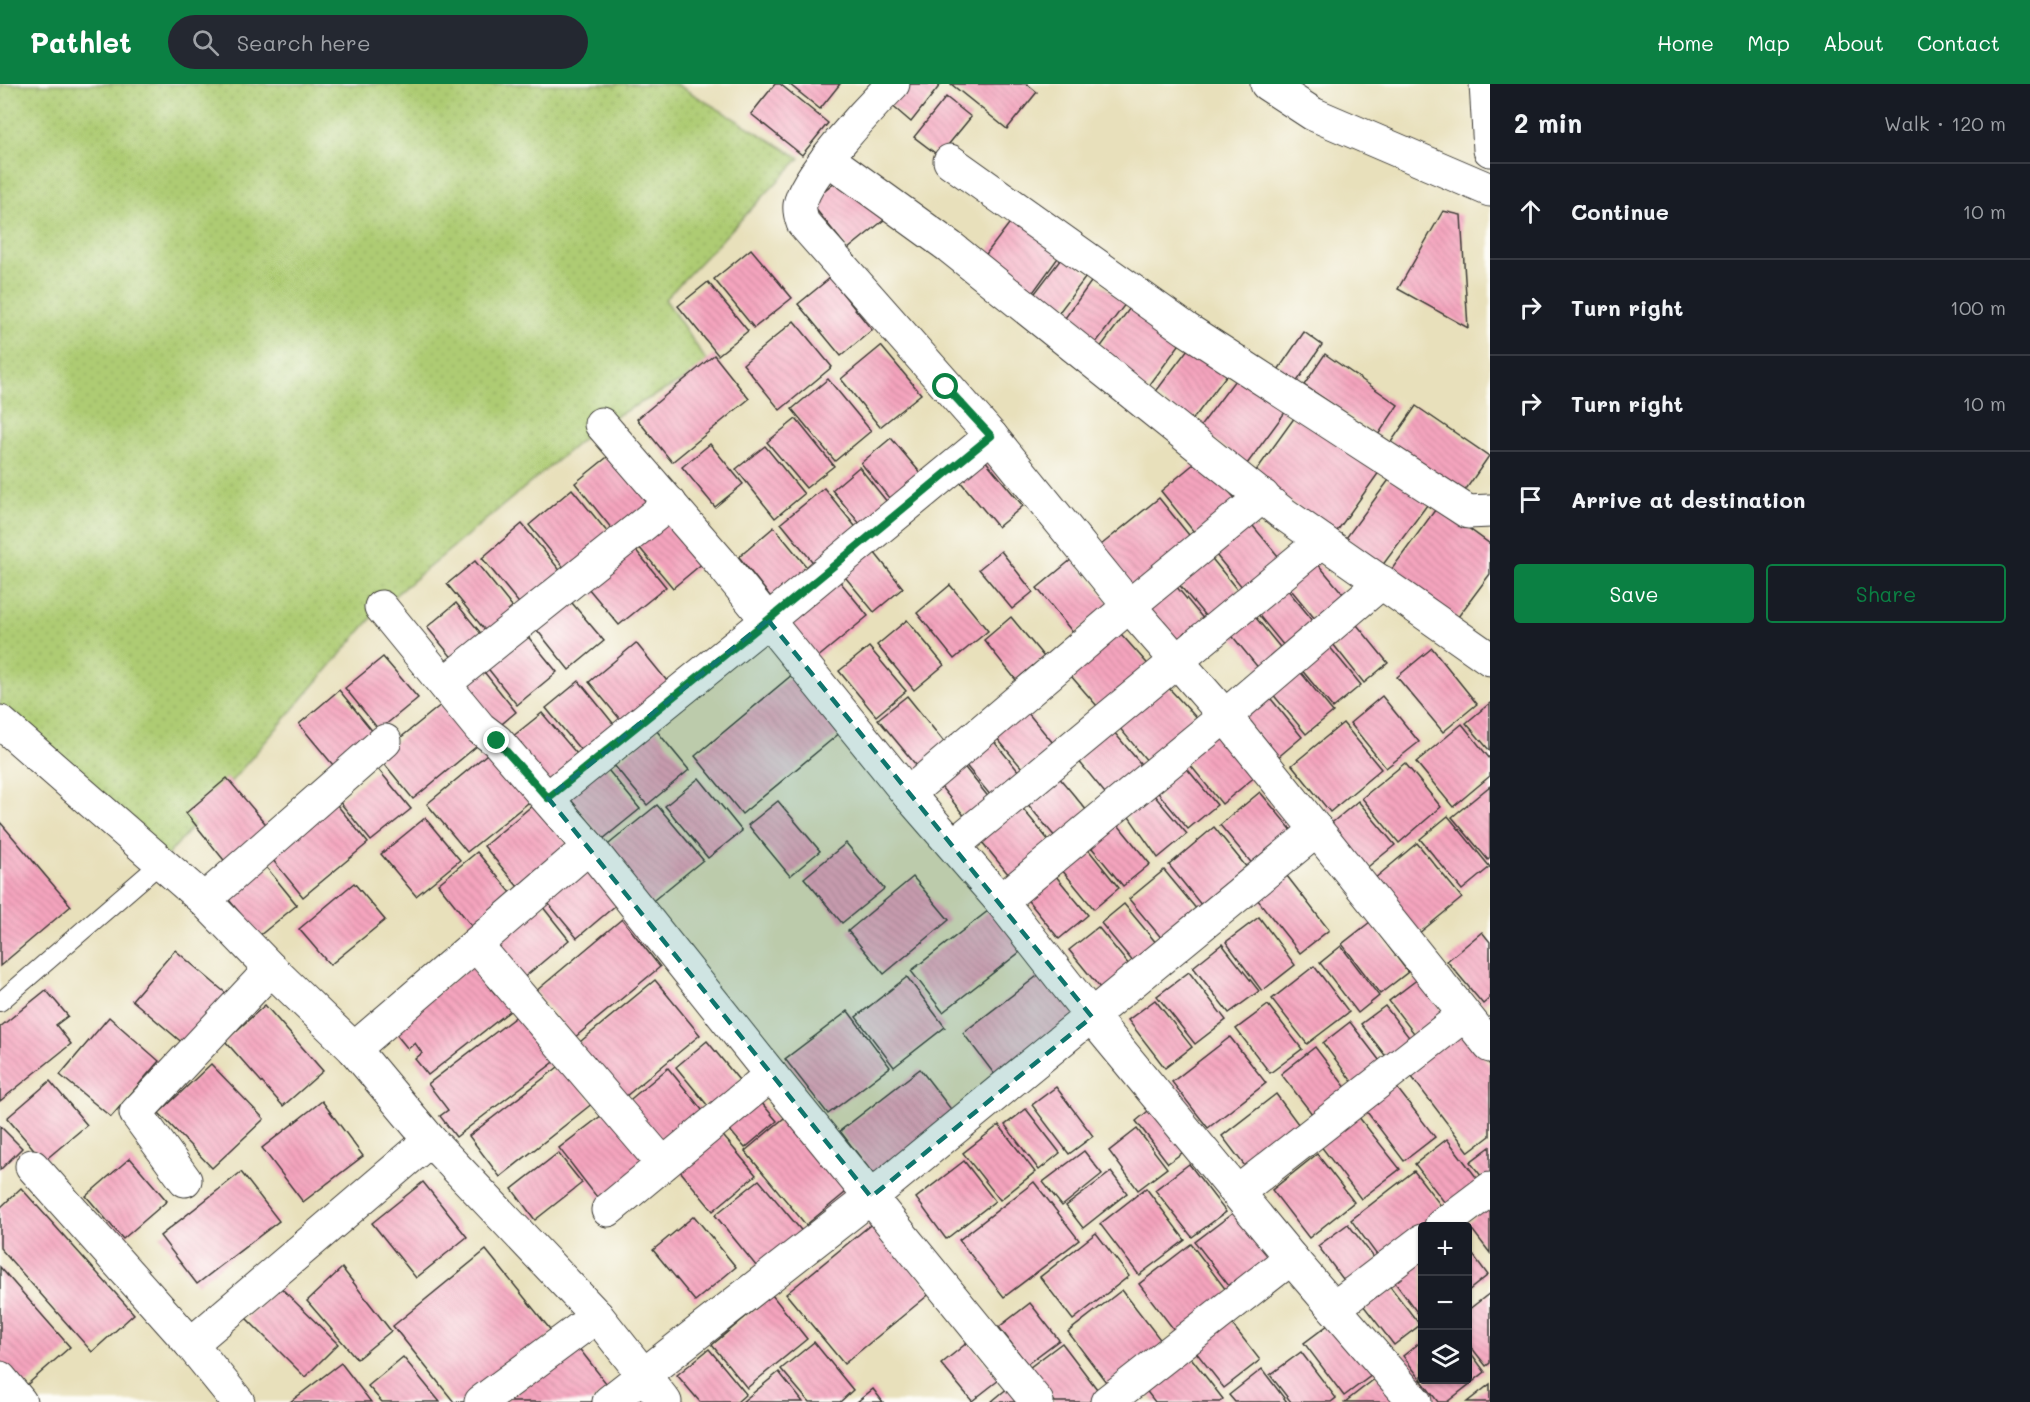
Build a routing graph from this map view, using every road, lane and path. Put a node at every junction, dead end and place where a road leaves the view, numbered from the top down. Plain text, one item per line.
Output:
1 (1267, 84) edge
2 (1486, 84) edge
3 (878, 89) edge
4 (1490, 149) edge
5 (827, 158) junction
6 (950, 161) dead end
7 (1490, 190) edge
8 (601, 424) dead end
9 (991, 436) junction
10 (1263, 496) junction
11 (670, 503) junction
12 (1490, 511) edge
13 (1322, 541) junction
14 (1382, 582) junction
15 (1129, 606) junction
16 (381, 607) dead end
17 (768, 620) junction
18 (1490, 659) edge
19 (1176, 662) junction
20 (445, 683) junction
21 (1225, 716) junction
22 (0, 723) edge
23 (386, 741) dead end
24 (908, 794) junction
25 (548, 798) junction
26 (1317, 830) junction
27 (954, 845) junction
28 (589, 847) junction
29 (162, 862) junction
30 (204, 900) junction
31 (1001, 901) junction
32 (476, 945) junction
33 (271, 969) junction
34 (0, 1002) edge
35 (1464, 1015) junction
36 (1092, 1017) junction
37 (1490, 1046) edge
38 (354, 1049) junction
39 (771, 1075) junction
40 (430, 1140) junction
41 (663, 1164) junction
42 (32, 1166) dead end
43 (185, 1180) dead end
44 (1490, 1189) edge
45 (1238, 1192) junction
46 (871, 1197) junction
47 (608, 1210) dead end
48 (1447, 1222) edge
49 (1418, 1244) edge
50 (1291, 1258) junction
51 (1334, 1308) junction
52 (597, 1316) junction
53 (191, 1344) junction
54 (645, 1375) junction
55 (0, 1378) edge
56 (20, 1402) edge
57 (238, 1402) edge
58 (481, 1402) edge
59 (609, 1402) edge
60 (665, 1402) edge
61 (1038, 1402) edge
62 (1107, 1402) edge
63 (1415, 1402) edge

1 - 7 street
2 - 4 street
3 - 5 street
5 - 9 street
5 - 10 street
6 - 12 street
8 - 11 street
9 - 15 street
9 - 17 street
10 - 13 street
10 - 15 street
11 - 17 street
11 - 20 street
13 - 14 street
13 - 19 street
14 - 18 street
14 - 21 street
15 - 19 street
15 - 24 street
16 - 20 street
17 - 24 street
17 - 25 street
19 - 21 street
19 - 27 street
20 - 25 street
21 - 26 street
21 - 31 street
22 - 29 street
23 - 30 street
24 - 27 street
25 - 28 street
26 - 35 street
26 - 36 street
27 - 31 street
28 - 32 street
28 - 39 street
29 - 30 street
29 - 34 lane
30 - 33 street
31 - 36 street
32 - 38 street
32 - 41 street
33 - 38 street
33 - 43 street
35 - 37 street
35 - 45 street
36 - 45 street
36 - 46 street
38 - 40 street
39 - 41 street
39 - 46 street
40 - 52 street
40 - 53 street
41 - 47 street
42 - 53 street
44 - 48 street
45 - 50 street
46 - 54 street
46 - 61 street
49 - 51 street
50 - 51 street
50 - 62 street
51 - 63 street
52 - 54 street
52 - 58 street
53 - 57 street
54 - 59 street
54 - 60 street
55 - 56 street

